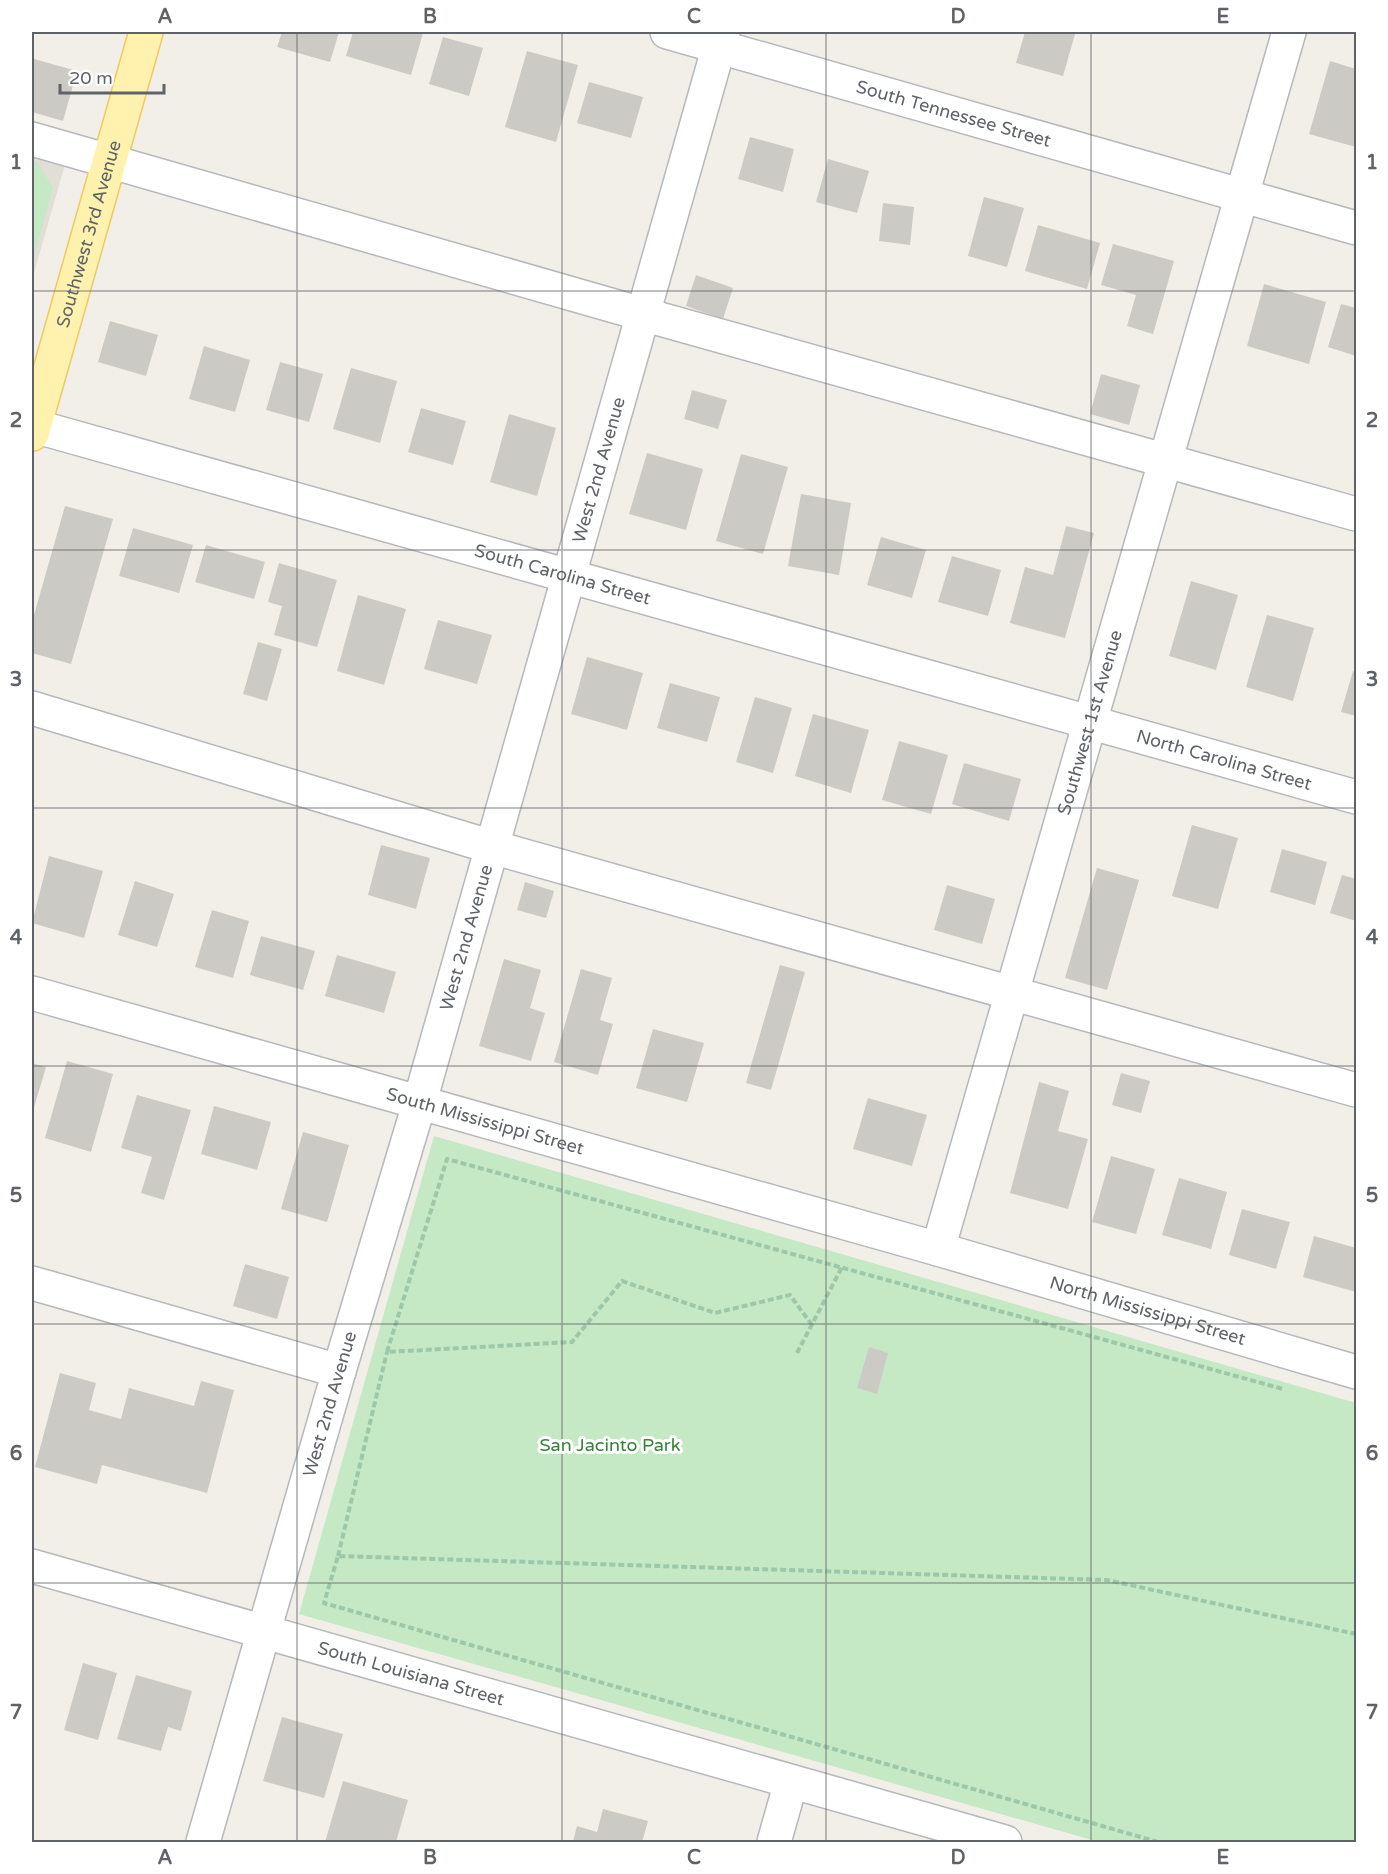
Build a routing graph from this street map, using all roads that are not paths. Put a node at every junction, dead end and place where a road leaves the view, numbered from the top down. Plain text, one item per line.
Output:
1 (146, 32) edge
2 (667, 32) edge
3 (1289, 32) edge
4 (721, 39) edge
5 (32, 139) edge
6 (109, 162) junction
7 (1243, 196) junction
8 (1356, 228) edge
9 (642, 314) junction
10 (33, 430) edge
11 (1167, 459) junction
12 (1356, 514) edge
13 (569, 575) junction
14 (32, 708) edge
15 (1093, 721) junction
16 (1356, 797) edge
17 (492, 847) junction
18 (32, 993) edge
19 (1013, 994) junction
20 (1356, 1090) edge
21 (420, 1101) junction
22 (938, 1249) junction
23 (32, 1283) edge
24 (339, 1371) junction
25 (1356, 1372) edge
26 (32, 1566) edge
27 (264, 1631) junction
28 (791, 1782) junction
29 (202, 1842) edge
30 (774, 1842) edge
31 (1005, 1842) edge

1 - 6 main road, Southwest 3rd Avenue
2 - 4 street, South Tennessee Street
3 - 7 street, Southwest 1st Avenue
4 - 7 street, South Tennessee Street
4 - 9 street, West 2nd Avenue
5 - 6 street
6 - 9 street
6 - 10 main road, Southwest 3rd Avenue
7 - 8 street, South Tennessee Street
7 - 11 street, Southwest 1st Avenue
9 - 11 street
9 - 13 street, West 2nd Avenue
10 - 13 street, South Carolina Street
11 - 12 street
11 - 15 street, Southwest 1st Avenue
13 - 15 street, South Carolina Street
13 - 17 street, West 2nd Avenue
14 - 17 street
15 - 16 street, North Carolina Street
15 - 19 street, Southwest 1st Avenue
17 - 19 street
17 - 21 street, West 2nd Avenue
18 - 21 street, South Mississippi Street
19 - 20 street
19 - 22 street, Southwest 1st Avenue
21 - 22 street, South Mississippi Street
21 - 24 street, West 2nd Avenue
22 - 25 street, North Mississippi Street
23 - 24 street
24 - 27 street, West 2nd Avenue
26 - 27 street, South Louisiana Street
27 - 28 street, South Louisiana Street
27 - 29 street, West 2nd Avenue
28 - 30 street
28 - 31 street, South Louisiana Street

